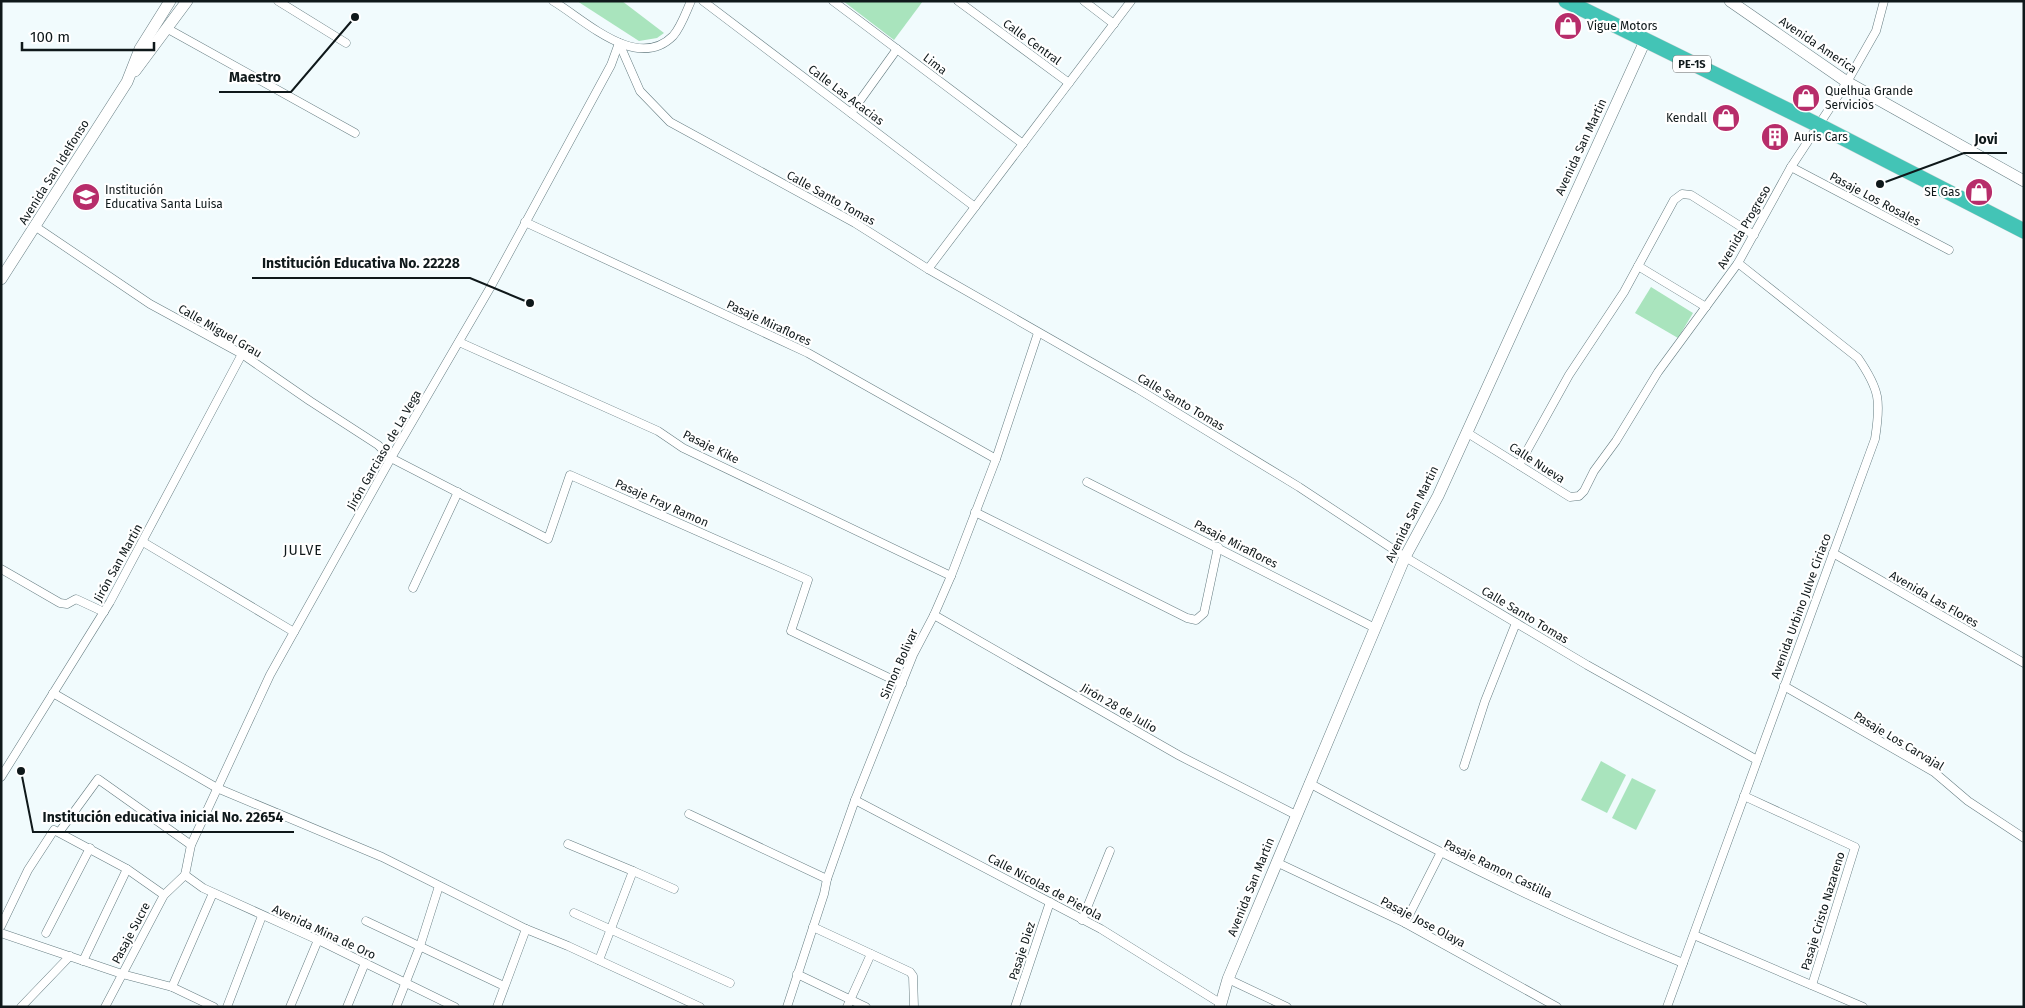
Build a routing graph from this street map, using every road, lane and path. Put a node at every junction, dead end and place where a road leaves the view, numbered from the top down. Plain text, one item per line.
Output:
1 (170, 1) edge
2 (187, 1) edge
3 (278, 1) edge
4 (691, 1) edge
5 (703, 1) edge
6 (832, 1) edge
7 (958, 1) edge
8 (1084, 1) edge
9 (1131, 1) edge
10 (1566, 1) edge
11 (1730, 1) edge
12 (1884, 1) edge
13 (556, 2) edge
14 (1114, 24) junction
15 (168, 29) junction
16 (1645, 41) junction
17 (346, 43) dead end
18 (619, 43) junction
19 (897, 50) junction
20 (129, 78) junction
21 (1847, 82) junction
22 (1069, 83) junction
23 (850, 113) junction
24 (1818, 125) junction
25 (355, 133) dead end
26 (1023, 144) junction
27 (1791, 167) junction
28 (2024, 181) edge
29 (975, 207) junction
30 (525, 222) junction
31 (36, 227) junction
32 (2024, 231) edge
33 (1754, 235) junction
34 (1949, 250) dead end
35 (1738, 263) junction
36 (1638, 266) junction
37 (928, 269) junction
38 (1, 279) edge
39 (1706, 307) junction
40 (1038, 333) junction
41 (459, 342) junction
42 (242, 354) junction
43 (1466, 432) junction
44 (1606, 453) joint
45 (391, 458) junction
46 (996, 459) junction
47 (1519, 465) junction
48 (1086, 482) dead end
49 (458, 492) junction
50 (976, 512) junction
51 (143, 542) junction
52 (1218, 547) junction
53 (1833, 554) junction
54 (1405, 557) junction
55 (1, 569) edge
56 (951, 576) junction
57 (413, 588) dead end
58 (104, 612) junction
59 (934, 615) junction
60 (1516, 623) junction
61 (1375, 628) junction
62 (294, 632) junction
63 (2024, 663) edge
64 (902, 684) junction
65 (1784, 686) junction
66 (53, 693) junction
67 (1757, 760) junction
68 (1464, 766) dead end
69 (1, 777) edge
70 (1309, 783) junction
71 (217, 788) junction
72 (1744, 796) junction
73 (855, 800) junction
74 (689, 814) dead end
75 (1296, 815) junction
76 (60, 831) junction
77 (2024, 838) edge
78 (568, 844) dead end
79 (191, 845) junction
80 (90, 848) junction
81 (1110, 852) dead end
82 (1440, 854) junction
83 (1276, 862) junction
84 (127, 869) junction
85 (633, 871) junction
86 (185, 875) junction
87 (827, 879) junction
88 (439, 886) junction
89 (674, 888) dead end
90 (213, 893) junction
91 (164, 895) junction
92 (1050, 902) junction
93 (574, 913) dead end
94 (262, 916) junction
95 (1082, 920) junction
96 (366, 921) dead end
97 (1406, 924) junction
98 (1, 926) edge
99 (813, 927) junction
100 (526, 929) junction
101 (611, 929) junction
102 (1, 933) edge
103 (46, 933) dead end
104 (1694, 935) junction
105 (318, 940) junction
106 (420, 946) junction
107 (871, 954) junction
108 (70, 956) junction
109 (599, 960) junction
110 (83, 961) junction
111 (365, 963) junction
112 (1683, 963) junction
113 (122, 974) junction
114 (797, 974) junction
115 (1228, 979) junction
116 (404, 983) junction
117 (730, 983) dead end
118 (1812, 985) junction
119 (504, 986) junction
120 (172, 987) junction
121 (848, 1003) edge
122 (1220, 1005) edge
123 (21, 1007) edge
124 (105, 1007) edge
125 (214, 1007) edge
126 (228, 1007) edge
127 (290, 1007) edge
128 (347, 1007) edge
129 (396, 1007) edge
130 (455, 1007) edge
131 (497, 1007) edge
132 (700, 1007) edge
133 (787, 1007) edge
134 (866, 1007) edge
135 (914, 1007) edge
136 (1015, 1007) edge
137 (1287, 1007) edge
138 (1557, 1007) edge
139 (1667, 1007) edge
140 (1863, 1007) edge

1 - 20 street, Avenida San Idelfonso
2 - 15 street, Avenida San Idelfonso
3 - 17 street
4 - 18 street
5 - 23 street, Calle Las Acacias
6 - 19 street, Lima
7 - 22 street, Calle Central
8 - 14 street
9 - 14 street
10 - 16 highway, PE-1S
11 - 21 street, Avenida America
12 - 21 street, Avenida Progreso
13 - 18 street
14 - 22 street
15 - 20 street, Avenida San Idelfonso
15 - 25 street
16 - 24 highway, PE-1S
16 - 43 street, Avenida San Martin
18 - 30 street, Jirón Garciaso de La Vega
18 - 37 street, Calle Santo Tomas
19 - 23 street
19 - 26 street, Lima
20 - 31 street, Avenida San Idelfonso
21 - 24 street, Avenida Progreso
21 - 28 street, Avenida America
22 - 26 street
23 - 29 street, Calle Las Acacias
24 - 27 street, Avenida Progreso
24 - 32 highway, PE-1S
26 - 29 street
27 - 33 street, Avenida Progreso
27 - 34 street, Pasaje Los Rosales
29 - 37 street
30 - 41 street, Jirón Garciaso de La Vega
30 - 46 street, Pasaje Miraflores
31 - 38 street, Avenida San Idelfonso
31 - 42 street, Calle Miguel Grau
33 - 35 street, Avenida Progreso
33 - 36 street
35 - 39 street, Avenida Progreso
35 - 53 street, Avenida Urbino Julve Ciriaco
36 - 39 street
36 - 47 street
37 - 40 street, Calle Santo Tomas
39 - 44 street, Avenida Progreso
40 - 46 street, Simon Bolivar
40 - 54 street, Calle Santo Tomas
41 - 45 street, Jirón Garciaso de La Vega
41 - 56 street, Pasaje Kike
42 - 45 street, Calle Miguel Grau
42 - 51 street, Jirón San Martin
43 - 47 street, Calle Nueva
43 - 54 street, Avenida San Martin
44 - 47 street, Calle Nueva
45 - 49 street, Pasaje Fray Ramon
45 - 62 street, Jirón Garciaso de La Vega
46 - 50 street, Simon Bolivar
48 - 52 street, Pasaje Miraflores
49 - 57 street
49 - 64 street, Pasaje Fray Ramon
50 - 52 street
50 - 56 street, Simon Bolivar
51 - 58 street, Jirón San Martin
51 - 62 street
52 - 61 street, Pasaje Miraflores
53 - 63 street, Avenida Las Flores
53 - 65 street, Avenida Urbino Julve Ciriaco
54 - 60 street, Calle Santo Tomas
54 - 61 street, Avenida San Martin
55 - 58 street
56 - 59 street, Simon Bolivar
58 - 66 street, Jirón San Martin
59 - 64 street, Simon Bolivar
59 - 75 street, Jirón 28 de Julio
60 - 67 street, Calle Santo Tomas
60 - 68 street
61 - 70 street, Avenida San Martin
62 - 71 street, Jirón Garciaso de La Vega
64 - 73 street, Simon Bolivar
65 - 67 street, Avenida Urbino Julve Ciriaco
65 - 77 street, Pasaje Los Carvajal
66 - 69 street, Jirón San Martin
66 - 71 street
67 - 72 street, Avenida Urbino Julve Ciriaco
70 - 75 street, Avenida San Martin
70 - 82 street, Pasaje Ramon Castilla
71 - 79 street, Jirón Garciaso de La Vega
71 - 88 street
72 - 104 street, Avenida Urbino Julve Ciriaco
72 - 118 street, Pasaje Cristo Nazareno
73 - 87 street, Simon Bolivar
73 - 92 street, Calle Nicolas de Pierola
74 - 87 street
75 - 83 street, Avenida San Martin
76 - 79 street
76 - 80 street
76 - 98 street
78 - 85 street
79 - 86 street, Jirón Garciaso de La Vega
80 - 84 street
80 - 103 street
81 - 95 street
82 - 97 street
82 - 112 street, Pasaje Ramon Castilla
83 - 97 street, Pasaje Jose Olaya
83 - 115 street, Avenida San Martin
84 - 91 street
84 - 110 street
85 - 89 street
85 - 101 street
86 - 90 street, Avenida Mina de Oro
86 - 91 street, Pasaje Sucre
87 - 99 street, Simon Bolivar
88 - 100 street
88 - 106 street
90 - 94 street, Avenida Mina de Oro
90 - 120 street
91 - 113 street, Pasaje Sucre
92 - 95 street, Calle Nicolas de Pierola
92 - 136 street, Pasaje Diez
93 - 101 street
94 - 105 street, Avenida Mina de Oro
94 - 126 street
95 - 122 street, Calle Nicolas de Pierola
96 - 106 street
97 - 138 street, Pasaje Jose Olaya
99 - 107 street
99 - 114 street, Simon Bolivar
100 - 109 street
100 - 119 street
101 - 109 street
101 - 117 street
102 - 108 street
104 - 112 street, Avenida Urbino Julve Ciriaco
104 - 118 street
105 - 111 street, Avenida Mina de Oro
105 - 127 street
106 - 116 street
106 - 119 street
107 - 121 street
107 - 135 street
108 - 110 street
108 - 123 street
109 - 132 street
110 - 113 street
111 - 116 street, Avenida Mina de Oro
111 - 128 street
112 - 139 street, Avenida Urbino Julve Ciriaco
113 - 120 street
113 - 124 street, Pasaje Sucre
114 - 121 street
114 - 133 street, Simon Bolivar
115 - 122 street, Avenida San Martin
115 - 137 street
116 - 129 street
116 - 130 street, Avenida Mina de Oro
118 - 140 street
119 - 131 street
120 - 125 street
121 - 134 street

